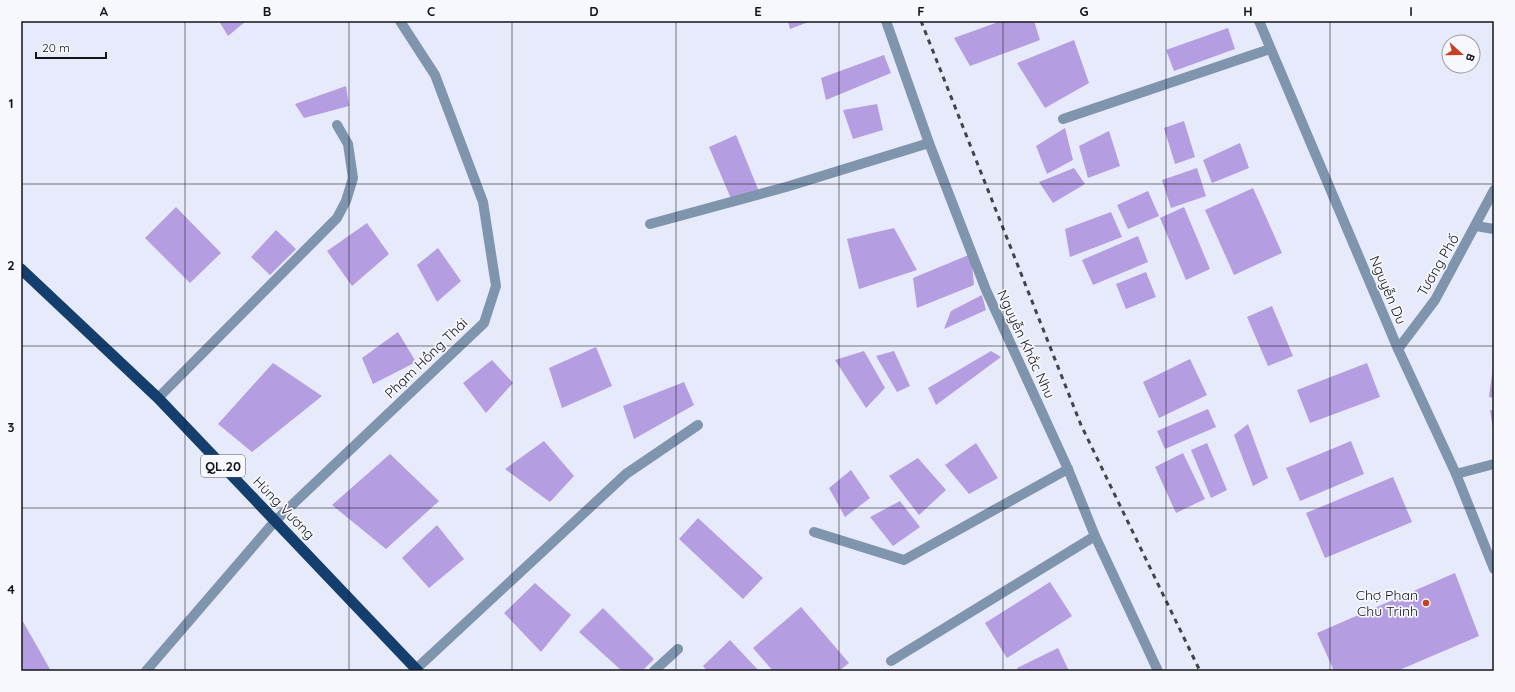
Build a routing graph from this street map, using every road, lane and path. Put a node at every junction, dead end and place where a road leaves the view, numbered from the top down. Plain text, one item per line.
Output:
1 (400, 21) edge
2 (886, 21) edge
3 (1259, 21) edge
4 (1270, 49) junction
5 (1063, 119) dead end
6 (337, 125) dead end
7 (929, 144) junction
8 (1494, 190) edge
9 (650, 224) dead end
10 (1476, 226) junction
11 (1494, 229) edge
12 (21, 269) edge
13 (1398, 349) junction
14 (158, 398) junction
15 (698, 425) dead end
16 (1494, 464) edge
17 (1068, 469) junction
18 (1456, 474) junction
19 (275, 521) junction
20 (814, 532) dead end
21 (1095, 536) junction
22 (1494, 569) edge
23 (678, 649) dead end
24 (891, 661) dead end
25 (417, 670) edge
26 (146, 671) edge
27 (654, 671) edge
28 (1158, 671) edge

1 - 19 street, Phạm Hồng Thái
2 - 7 street, Nguyễn Khắc Nhu
3 - 4 street, Nguyễn Du
4 - 5 street
4 - 13 street, Nguyễn Du
6 - 14 street
7 - 9 street
7 - 17 street, Nguyễn Khắc Nhu
8 - 10 street, Tương Phố
10 - 11 street
10 - 13 street, Tương Phố
12 - 14 highway, Hùng Vương / QL.20
13 - 18 street, Nguyễn Du
14 - 19 highway, Hùng Vương / QL.20
15 - 25 street
16 - 18 street
17 - 20 street
17 - 21 street, Nguyễn Khắc Nhu
18 - 22 street, Nguyễn Du
19 - 25 highway, Hùng Vương / QL.20
19 - 26 street, Phạm Hồng Thái
21 - 24 street
21 - 28 street, Nguyễn Khắc Nhu
23 - 27 street

